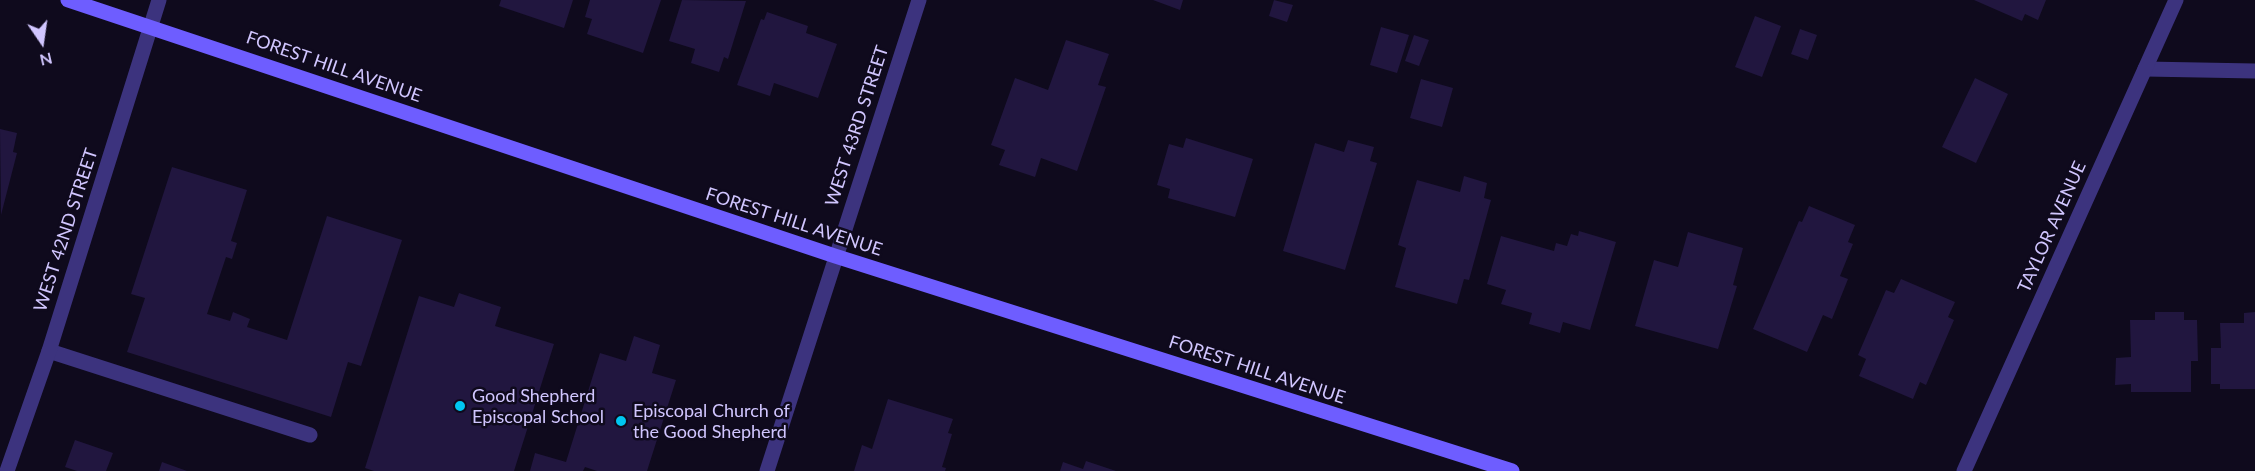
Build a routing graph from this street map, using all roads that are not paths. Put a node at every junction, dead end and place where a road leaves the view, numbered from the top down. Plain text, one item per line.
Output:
1 (68, 0) edge
2 (159, 0) edge
3 (919, 0) edge
4 (2176, 0) edge
5 (151, 26) junction
6 (2145, 69) junction
7 (2255, 70) edge
8 (835, 256) junction
9 (49, 351) junction
10 (310, 435) dead end
11 (7, 471) edge
12 (767, 471) edge
13 (1512, 471) edge
14 (1964, 471) edge

1 - 5 main road, FOREST HILL AVENUE
2 - 5 street, WEST 42ND STREET
3 - 8 street, WEST 43RD STREET
4 - 6 street, TAYLOR AVENUE
5 - 8 main road, FOREST HILL AVENUE
5 - 9 street, WEST 42ND STREET
6 - 7 street
6 - 14 street, TAYLOR AVENUE
8 - 12 street, WEST 43RD STREET
8 - 13 main road, FOREST HILL AVENUE
9 - 10 street
9 - 11 street, WEST 42ND STREET

